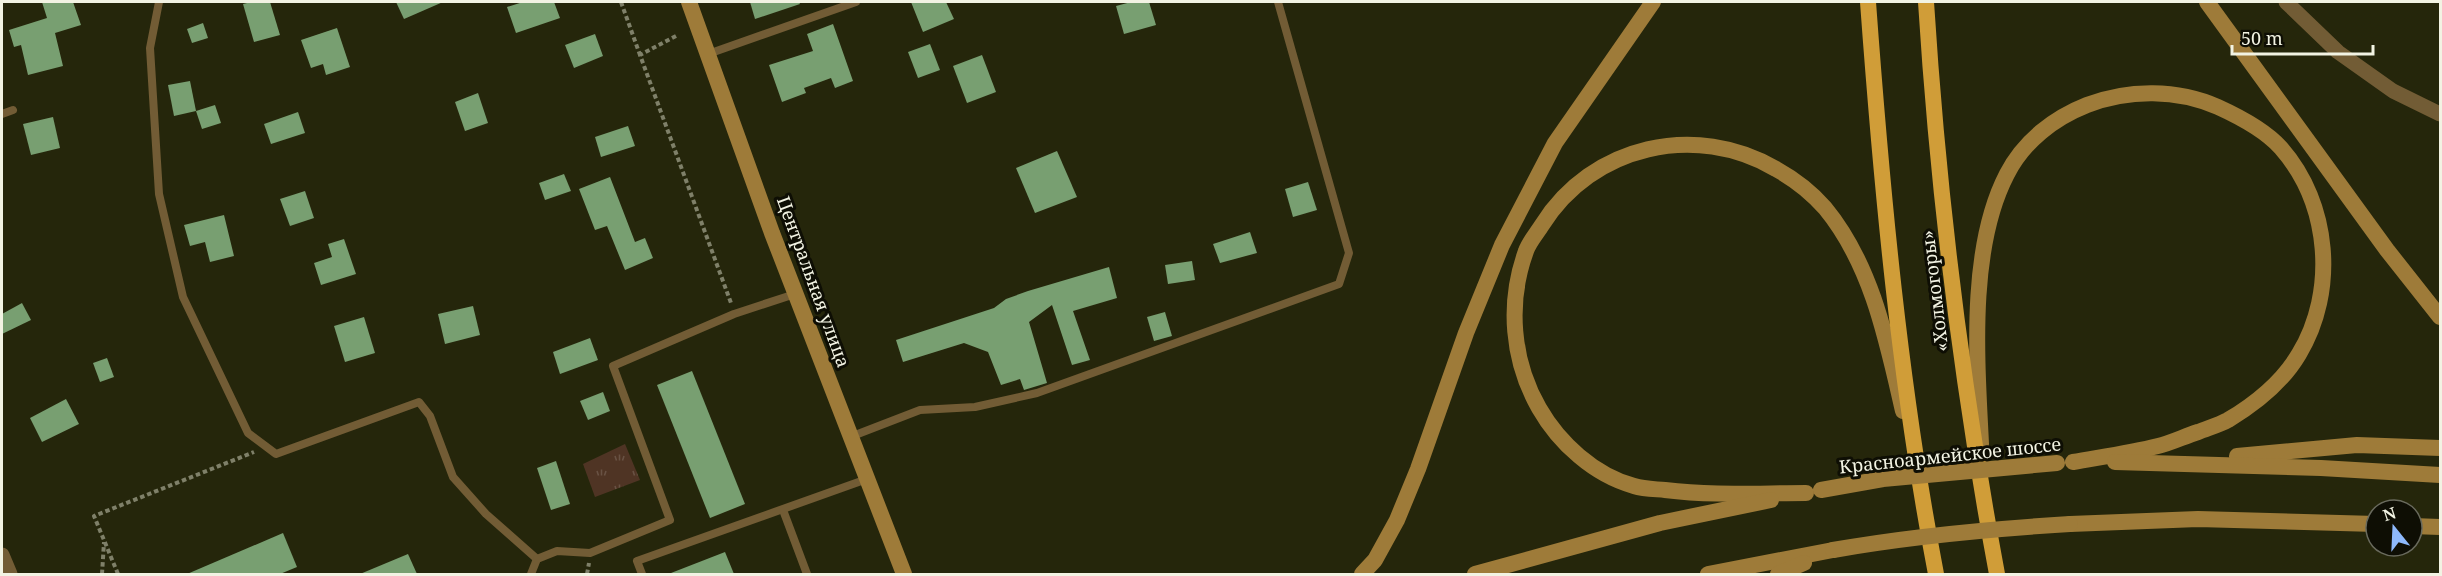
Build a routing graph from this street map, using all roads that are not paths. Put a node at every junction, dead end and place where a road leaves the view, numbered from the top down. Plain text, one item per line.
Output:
1 (159, 2) edge
2 (689, 2) edge
3 (856, 2) edge
4 (1278, 2) edge
5 (1653, 2) edge
6 (1868, 2) edge
7 (1926, 2) edge
8 (2207, 2) edge
9 (2286, 2) edge
10 (708, 54) junction
11 (13, 110) dead end
12 (2, 114) edge
13 (2440, 114) edge
14 (795, 294) junction
15 (2440, 317) edge
16 (850, 437) junction
17 (2440, 448) edge
18 (2065, 462) junction
19 (2161, 462) junction
20 (2440, 475) edge
21 (867, 479) junction
22 (1920, 489) junction
23 (1982, 489) junction
24 (1813, 492) junction
25 (783, 510) junction
26 (1924, 511) junction
27 (2364, 524) edge
28 (2424, 526) edge
29 (2440, 527) edge
30 (1833, 550) junction
31 (2, 555) edge
32 (537, 559) junction
33 (10, 574) edge
34 (531, 574) edge
35 (642, 574) edge
36 (807, 574) edge
37 (904, 574) edge
38 (1362, 574) edge
39 (1475, 574) edge
40 (1708, 574) edge
41 (1778, 574) edge
42 (1930, 574) edge
43 (1936, 574) edge
44 (1997, 574) edge

1 - 32 lane
2 - 10 main road, Центральная улица
3 - 10 lane
4 - 16 lane
5 - 38 main road
6 - 22 highway
7 - 23 highway, «Холмогоры»
8 - 15 main road
9 - 13 street
10 - 14 main road, Центральная улица
11 - 12 lane
14 - 16 main road, Центральная улица
14 - 32 lane
16 - 21 main road, Центральная улица
17 - 19 main road
18 - 19 main road, Красноармейское шоссе
18 - 23 main road
18 - 24 main road, Красноармейское шоссе, bridge
19 - 20 main road, Красноармейское шоссе
21 - 25 lane
21 - 37 main road, Центральная улица
22 - 24 main road
22 - 26 highway
23 - 44 highway, «Холмогоры»
24 - 39 main road, Красноармейское шоссе
25 - 35 lane
25 - 36 lane
26 - 42 main road
26 - 43 highway
27 - 30 main road, bridge
28 - 29 main road
30 - 40 main road
30 - 41 main road
31 - 33 street
32 - 34 lane

